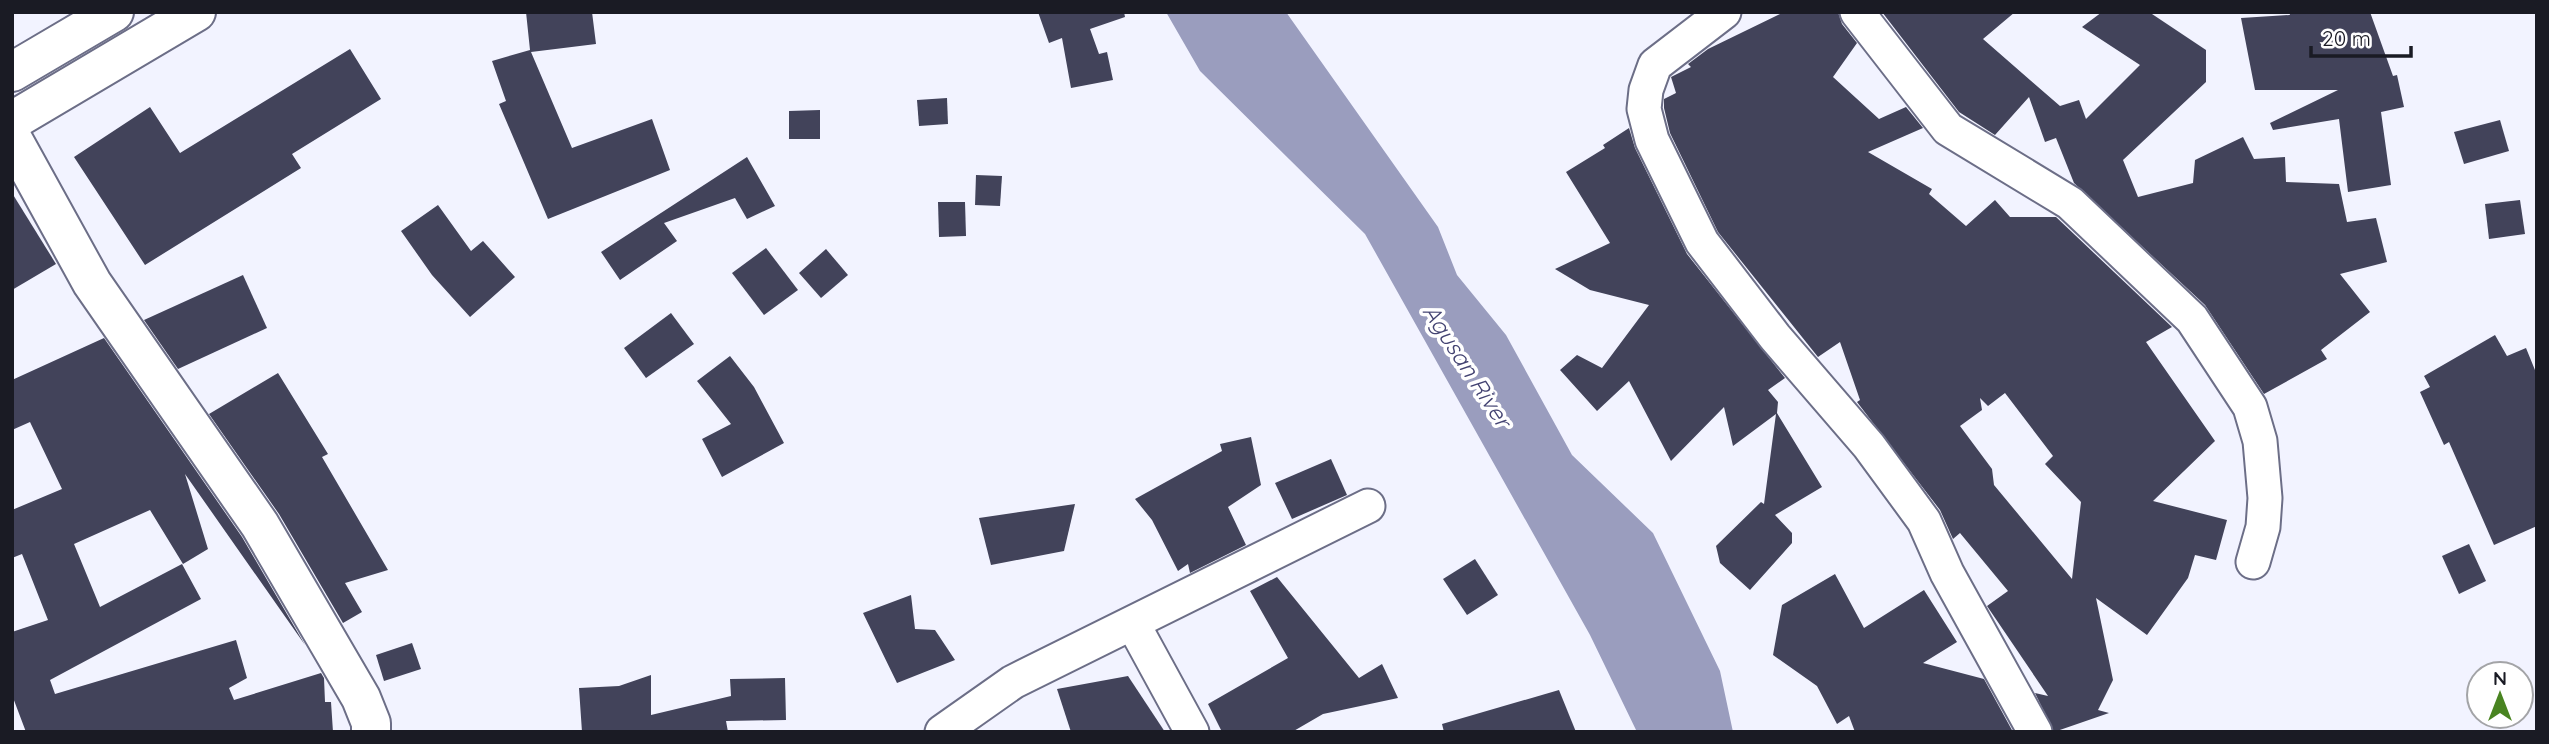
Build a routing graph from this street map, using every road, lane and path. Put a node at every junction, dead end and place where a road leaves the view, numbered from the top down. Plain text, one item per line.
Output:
1 (196, 12) edge
2 (1724, 12) edge
3 (1857, 12) edge
4 (100, 16) edge
5 (12, 72) edge
6 (12, 121) edge
7 (12, 138) edge
8 (1368, 506) dead end
9 (2253, 562) dead end
10 (1133, 624) junction
11 (370, 732) edge
12 (942, 732) edge
13 (1192, 732) edge
14 (2035, 732) edge

1 - 6 main road
2 - 14 street
3 - 9 street
4 - 5 main road
7 - 11 main road
8 - 10 street
10 - 12 street
10 - 13 street

